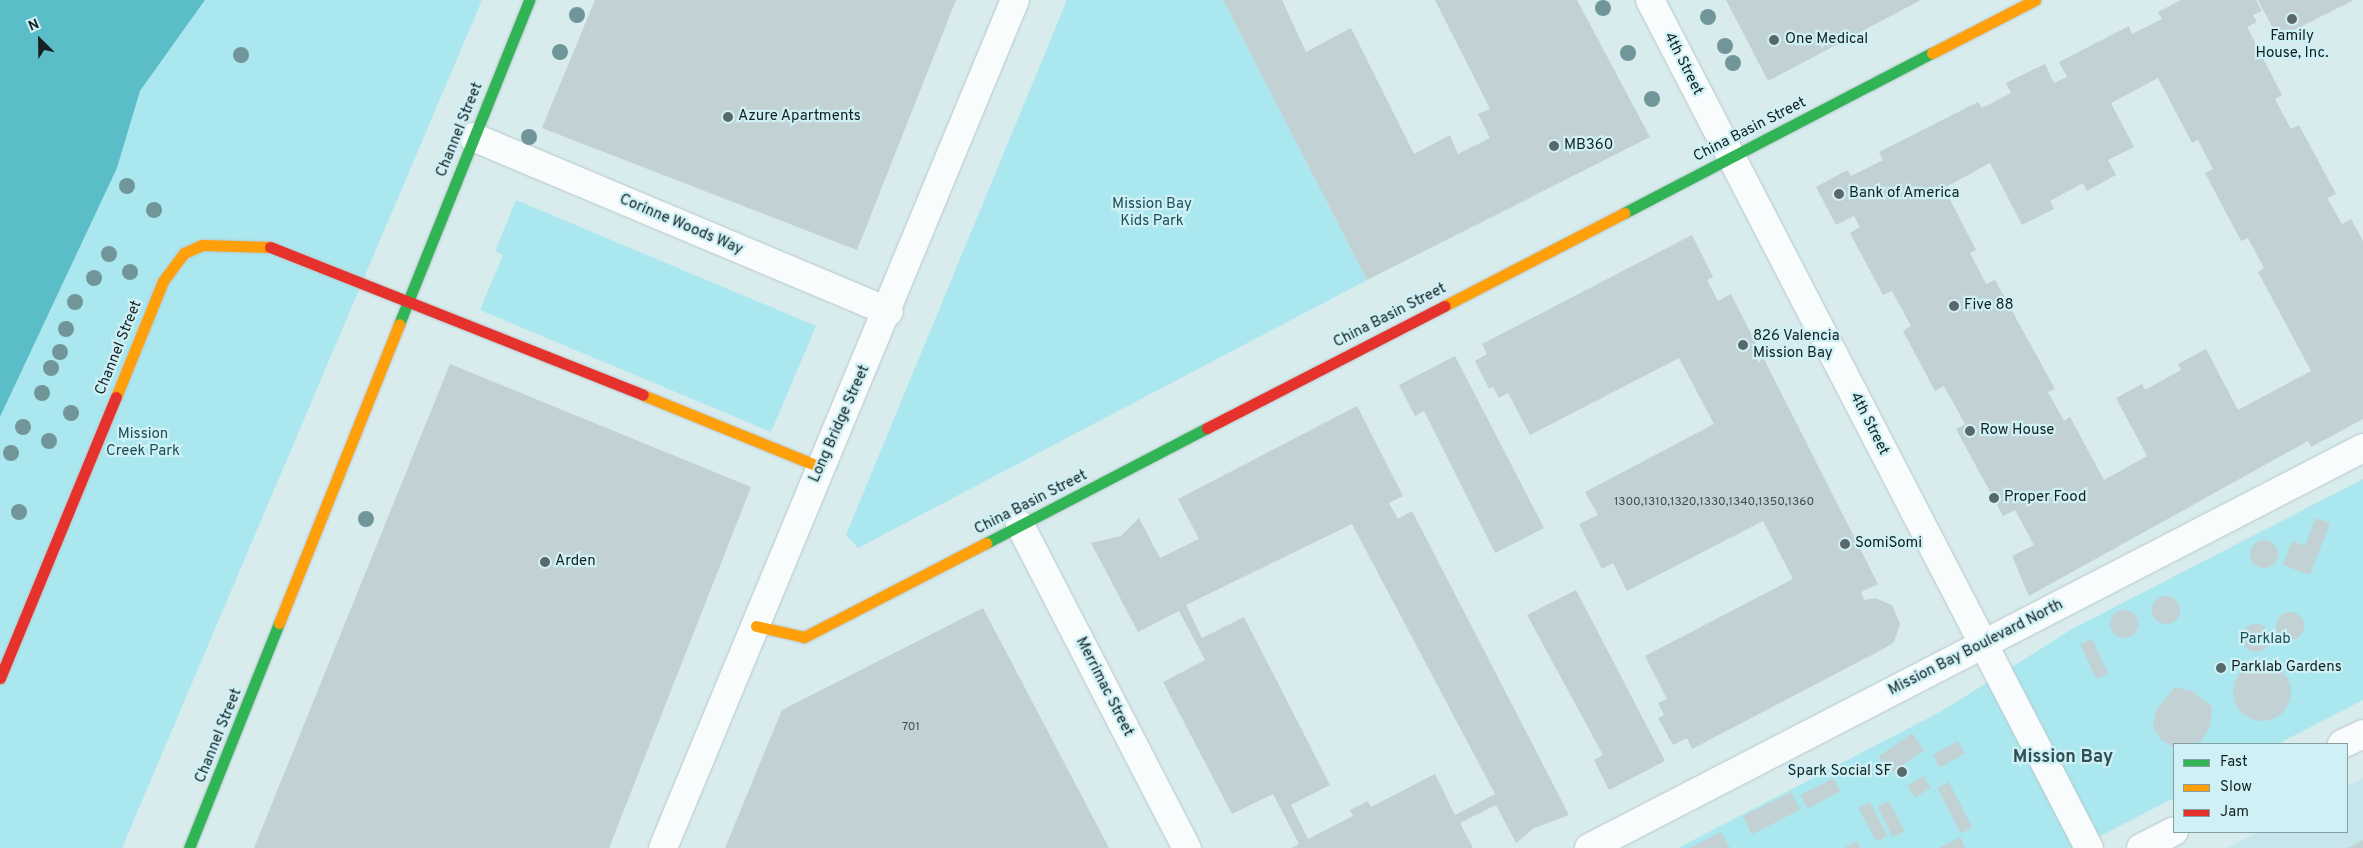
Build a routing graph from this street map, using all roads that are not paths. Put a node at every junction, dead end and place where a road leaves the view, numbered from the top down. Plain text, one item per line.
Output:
1 (529, 0) edge
2 (1015, 0) edge
3 (1650, 0) edge
4 (2035, 0) edge
5 (473, 138) junction
6 (1732, 157) junction
7 (409, 300) junction
8 (889, 312) junction
9 (2363, 448) edge
10 (820, 467) junction
11 (1020, 525) junction
12 (756, 626) junction
13 (1983, 644) junction
14 (0, 678) edge
15 (2363, 734) edge
16 (2344, 743) edge
17 (2173, 832) edge
18 (189, 848) edge
19 (663, 848) edge
20 (1187, 848) edge
21 (1588, 848) edge
22 (2089, 848) edge
23 (2141, 848) edge

1 - 5 street, Channel Street
2 - 8 street, Long Bridge Street
3 - 6 street, 4th Street
4 - 6 street, China Basin Street
5 - 7 street, Channel Street
5 - 8 street, Corinne Woods Way
6 - 11 street, China Basin Street
6 - 13 street, 4th Street
7 - 10 street
7 - 14 street, Channel Street
7 - 18 street, Channel Street
8 - 10 street, Long Bridge Street
9 - 13 street, Mission Bay Boulevard North
10 - 12 street, Long Bridge Street
11 - 12 street, China Basin Street
11 - 20 street, Merrimac Street
12 - 19 street, Long Bridge Street
13 - 21 street, Mission Bay Boulevard North
13 - 22 street, 4th Street
15 - 16 street
17 - 23 street

